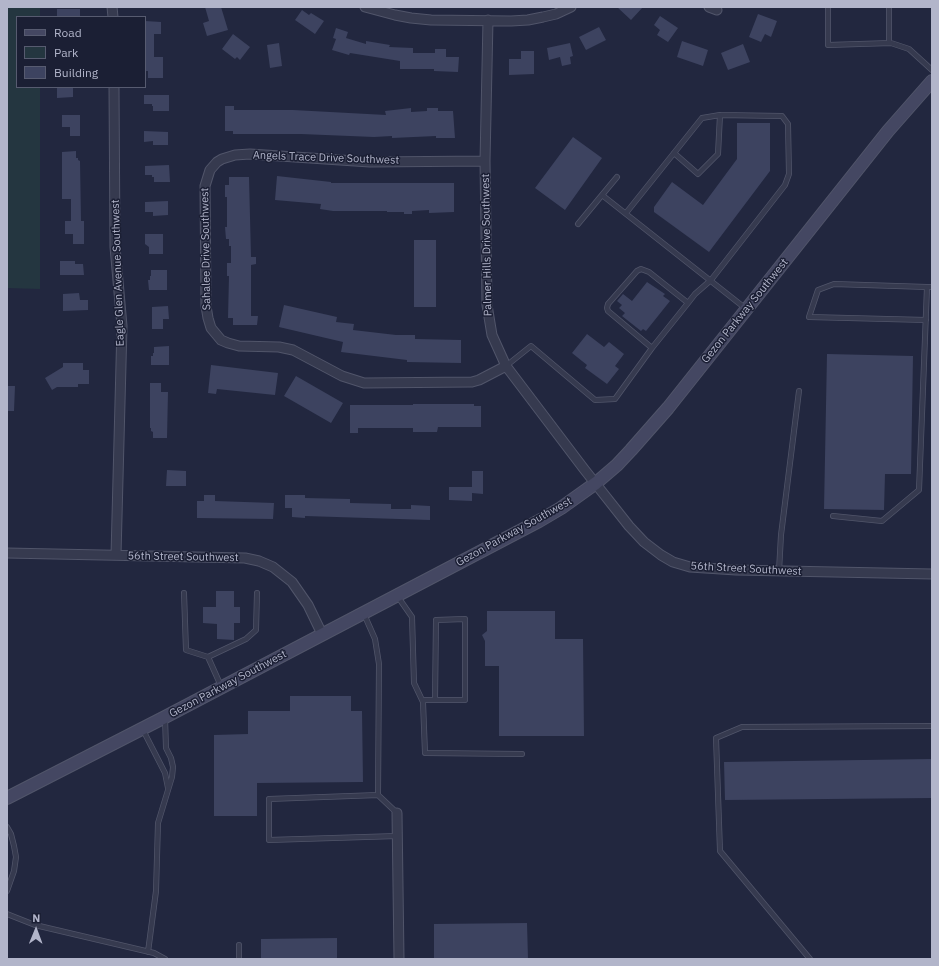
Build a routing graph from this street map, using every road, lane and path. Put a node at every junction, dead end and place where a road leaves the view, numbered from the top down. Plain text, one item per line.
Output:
1 (365, 7) edge
2 (571, 7) edge
3 (828, 7) edge
4 (889, 7) edge
5 (488, 20) junction
6 (889, 43) junction
7 (932, 70) edge
8 (932, 81) edge
9 (114, 88) edge
10 (720, 115) junction
11 (674, 153) junction
12 (485, 161) junction
13 (217, 162) joint
14 (617, 177) dead end
15 (602, 195) junction
16 (626, 213) junction
17 (578, 224) dead end
18 (712, 280) junction
19 (929, 287) edge
20 (688, 303) junction
21 (747, 309) junction
22 (926, 320) junction
23 (652, 348) junction
24 (506, 366) junction
25 (799, 391) dead end
26 (596, 483) junction
27 (833, 516) dead end
28 (7, 553) edge
29 (116, 556) junction
30 (780, 571) junction
31 (932, 574) edge
32 (184, 593) dead end
33 (257, 593) dead end
34 (397, 595) junction
35 (363, 613) junction
36 (322, 634) junction
37 (208, 657) junction
38 (222, 688) junction
39 (423, 700) junction
40 (435, 700) junction
41 (165, 717) junction
42 (932, 726) edge
43 (142, 729) junction
44 (522, 754) dead end
45 (168, 788) junction
46 (378, 795) junction
47 (7, 798) edge
48 (397, 813) joint
49 (7, 827) edge
50 (398, 836) junction
51 (7, 891) edge
52 (7, 914) edge
53 (239, 945) dead end
54 (148, 952) junction
55 (166, 959) edge
56 (239, 959) edge
57 (399, 959) edge
58 (810, 959) edge

1 - 5 street
2 - 5 street
3 - 6 lane
4 - 6 lane
5 - 12 street, Palmer Hills Drive Southwest
6 - 7 lane
8 - 21 main road, Gezon Parkway Southwest
9 - 29 street, Eagle Glen Avenue Southwest
10 - 11 lane
10 - 11 lane
10 - 18 lane
11 - 16 lane
12 - 13 street, Angels Trace Drive Southwest
12 - 24 street, Palmer Hills Drive Southwest
13 - 24 street, Sahalee Drive Southwest
14 - 15 lane
15 - 16 lane
15 - 17 lane
16 - 18 lane
18 - 20 lane
18 - 21 lane
19 - 22 lane
19 - 22 lane
20 - 23 lane
20 - 23 lane
21 - 26 main road, Gezon Parkway Southwest
22 - 27 lane
23 - 24 lane
24 - 26 street, Palmer Hills Drive Southwest
25 - 30 lane
26 - 30 street, 56th Street Southwest
26 - 34 main road, Gezon Parkway Southwest
28 - 29 street, 56th Street Southwest
29 - 36 street, 56th Street Southwest
30 - 31 street, 56th Street Southwest
32 - 37 lane
33 - 37 lane
34 - 35 main road, Gezon Parkway Southwest
34 - 39 lane
35 - 36 main road, Gezon Parkway Southwest
35 - 46 lane
36 - 38 main road, Gezon Parkway Southwest
37 - 38 lane
38 - 41 main road, Gezon Parkway Southwest
39 - 40 lane
39 - 44 lane
40 - 40 lane
41 - 43 main road, Gezon Parkway Southwest
41 - 45 lane
42 - 58 lane
43 - 45 lane
43 - 47 main road, Gezon Parkway Southwest
45 - 54 lane
46 - 48 lane
46 - 50 lane
48 - 50 street
49 - 51 lane
50 - 57 street
52 - 54 lane
53 - 56 lane
54 - 55 lane

